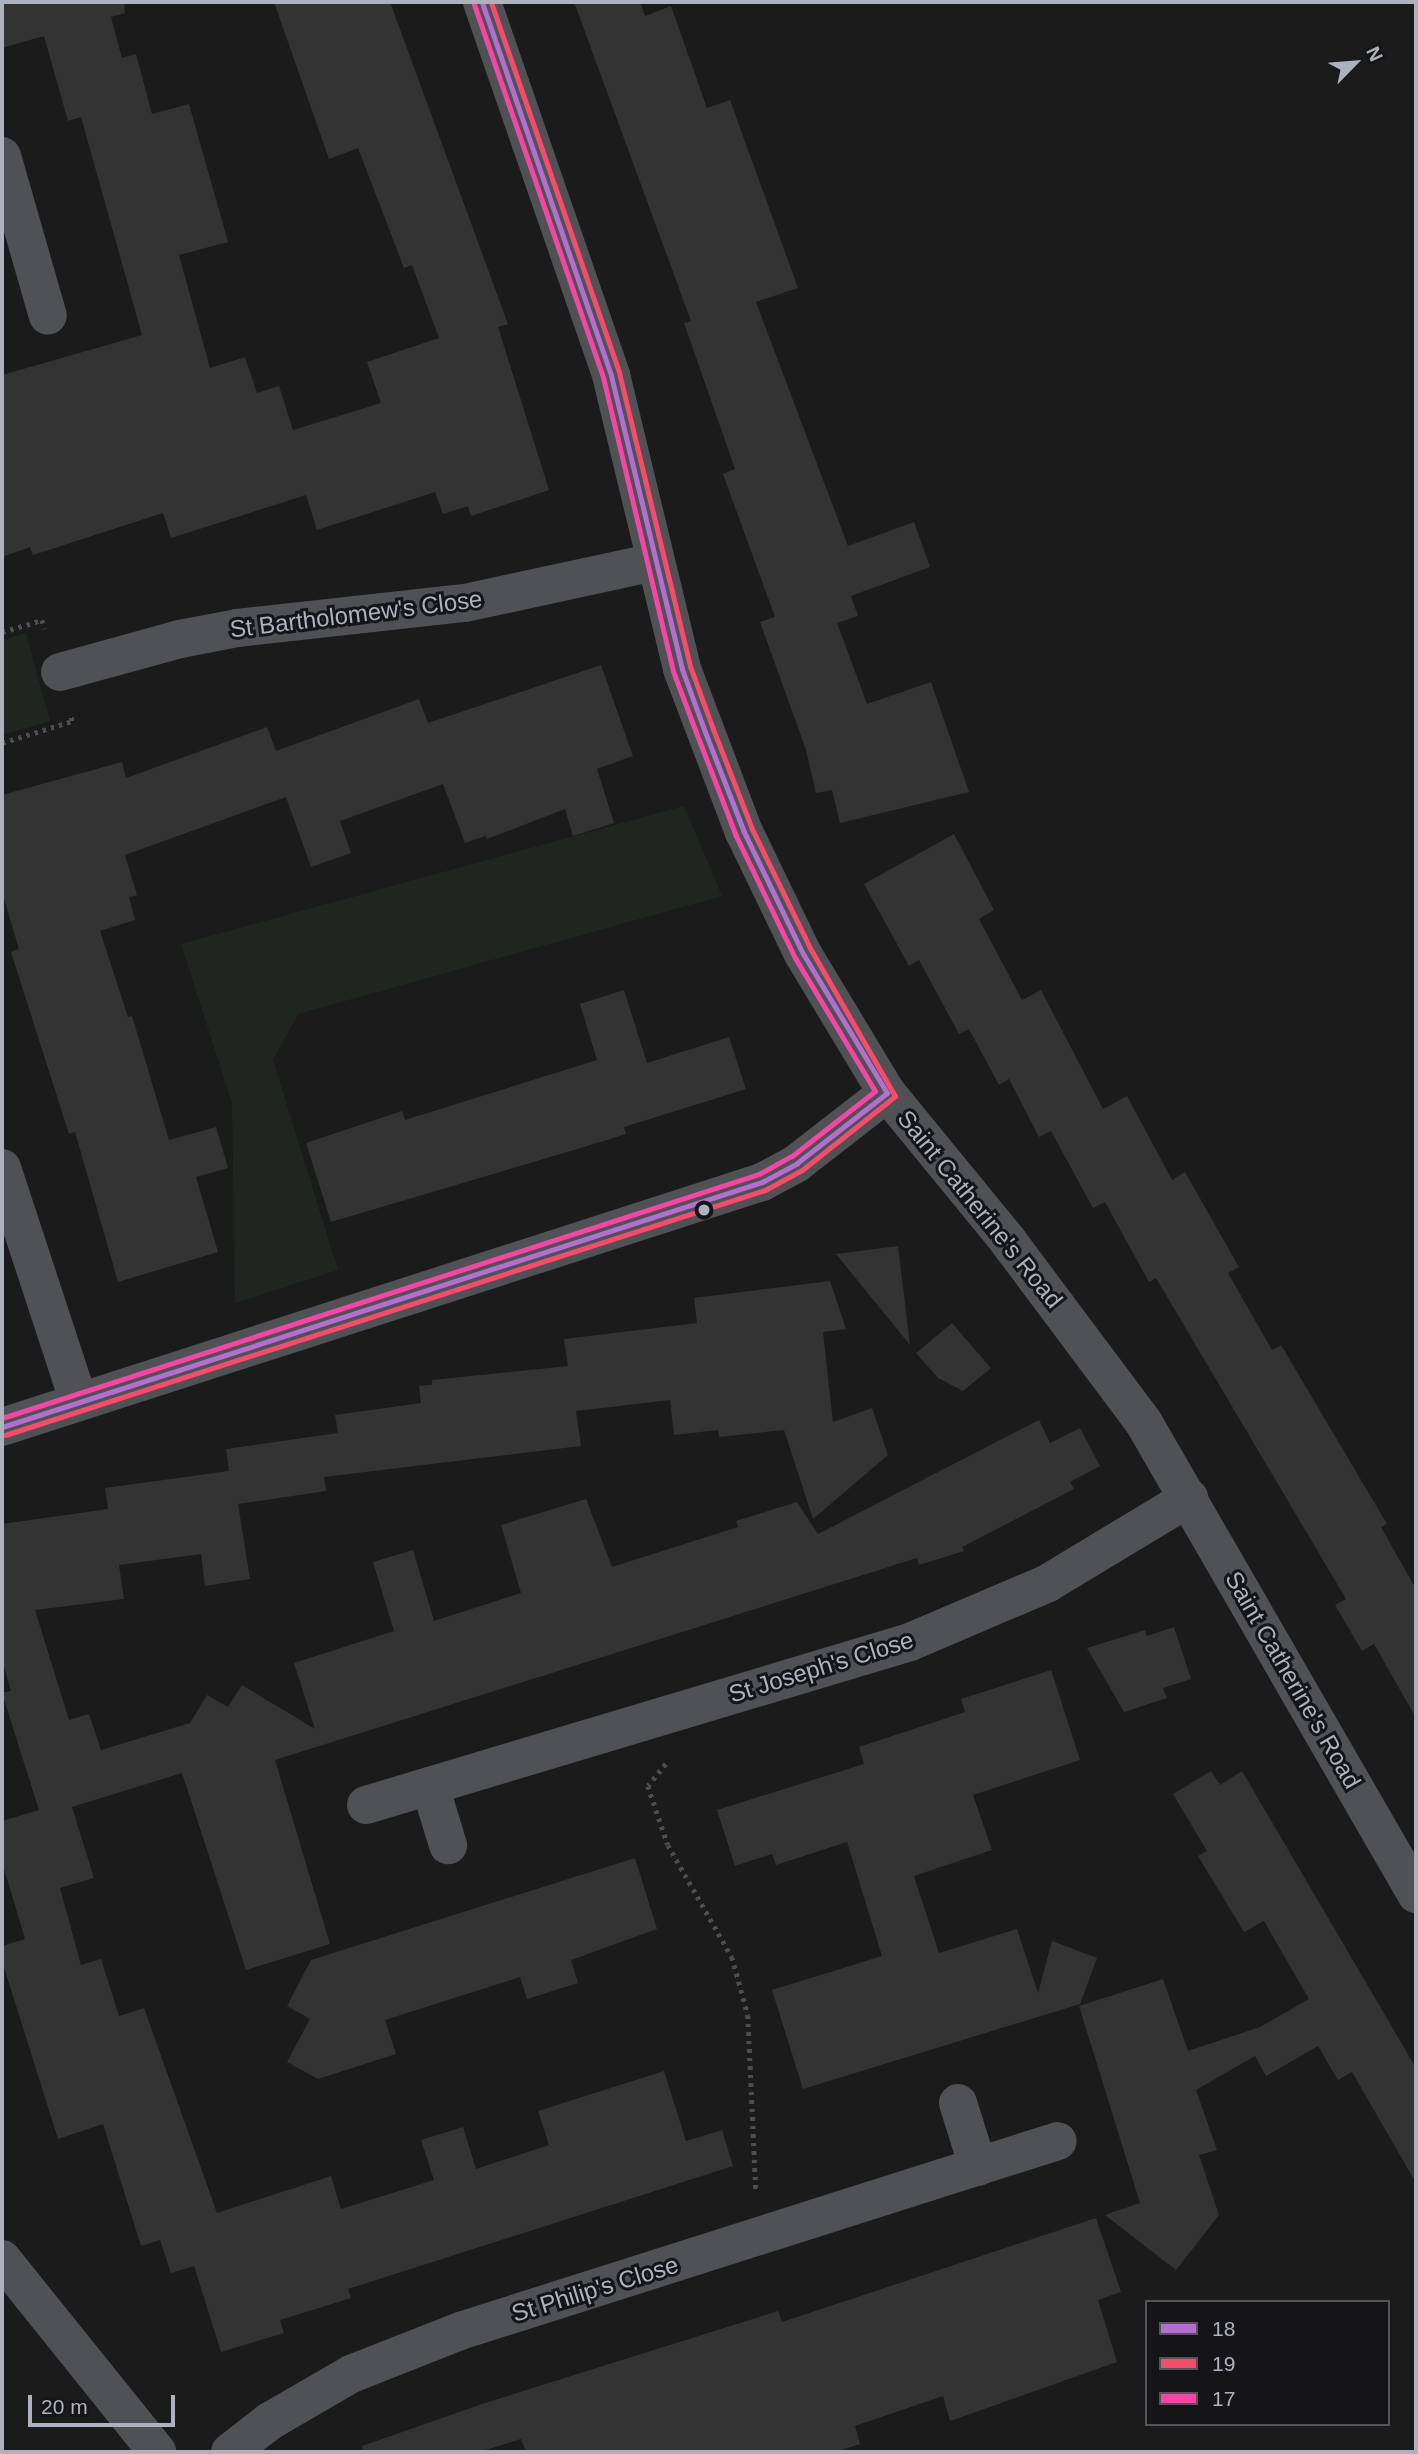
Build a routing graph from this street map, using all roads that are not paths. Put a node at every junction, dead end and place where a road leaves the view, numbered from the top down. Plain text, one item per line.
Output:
1 (482, 2) edge
2 (2, 156) edge
3 (10, 215) edge
4 (48, 316) dead end
5 (654, 562) junction
6 (60, 672) dead end
7 (887, 1093) junction
8 (2, 1168) edge
9 (79, 1402) junction
10 (2, 1426) edge
11 (1189, 1498) junction
12 (430, 1786) junction
13 (366, 1805) dead end
14 (448, 1845) dead end
15 (1416, 1894) edge
16 (958, 2103) dead end
17 (1058, 2141) dead end
18 (978, 2167) junction
19 (2, 2259) edge
20 (157, 2452) edge
21 (230, 2452) edge

1 - 5 street, Saint Catherine's Road
2 - 3 street
3 - 4 street
5 - 6 street, St Bartholomew's Close
5 - 7 street, Saint Catherine's Road
7 - 9 street
7 - 11 street, Saint Catherine's Road
8 - 9 street
9 - 10 street
11 - 12 street, St Joseph's Close
11 - 15 street, Saint Catherine's Road
12 - 13 street, St Joseph's Close
12 - 14 street
16 - 18 street
17 - 18 street, St Philip's Close
18 - 21 street, St Philip's Close
19 - 20 street

